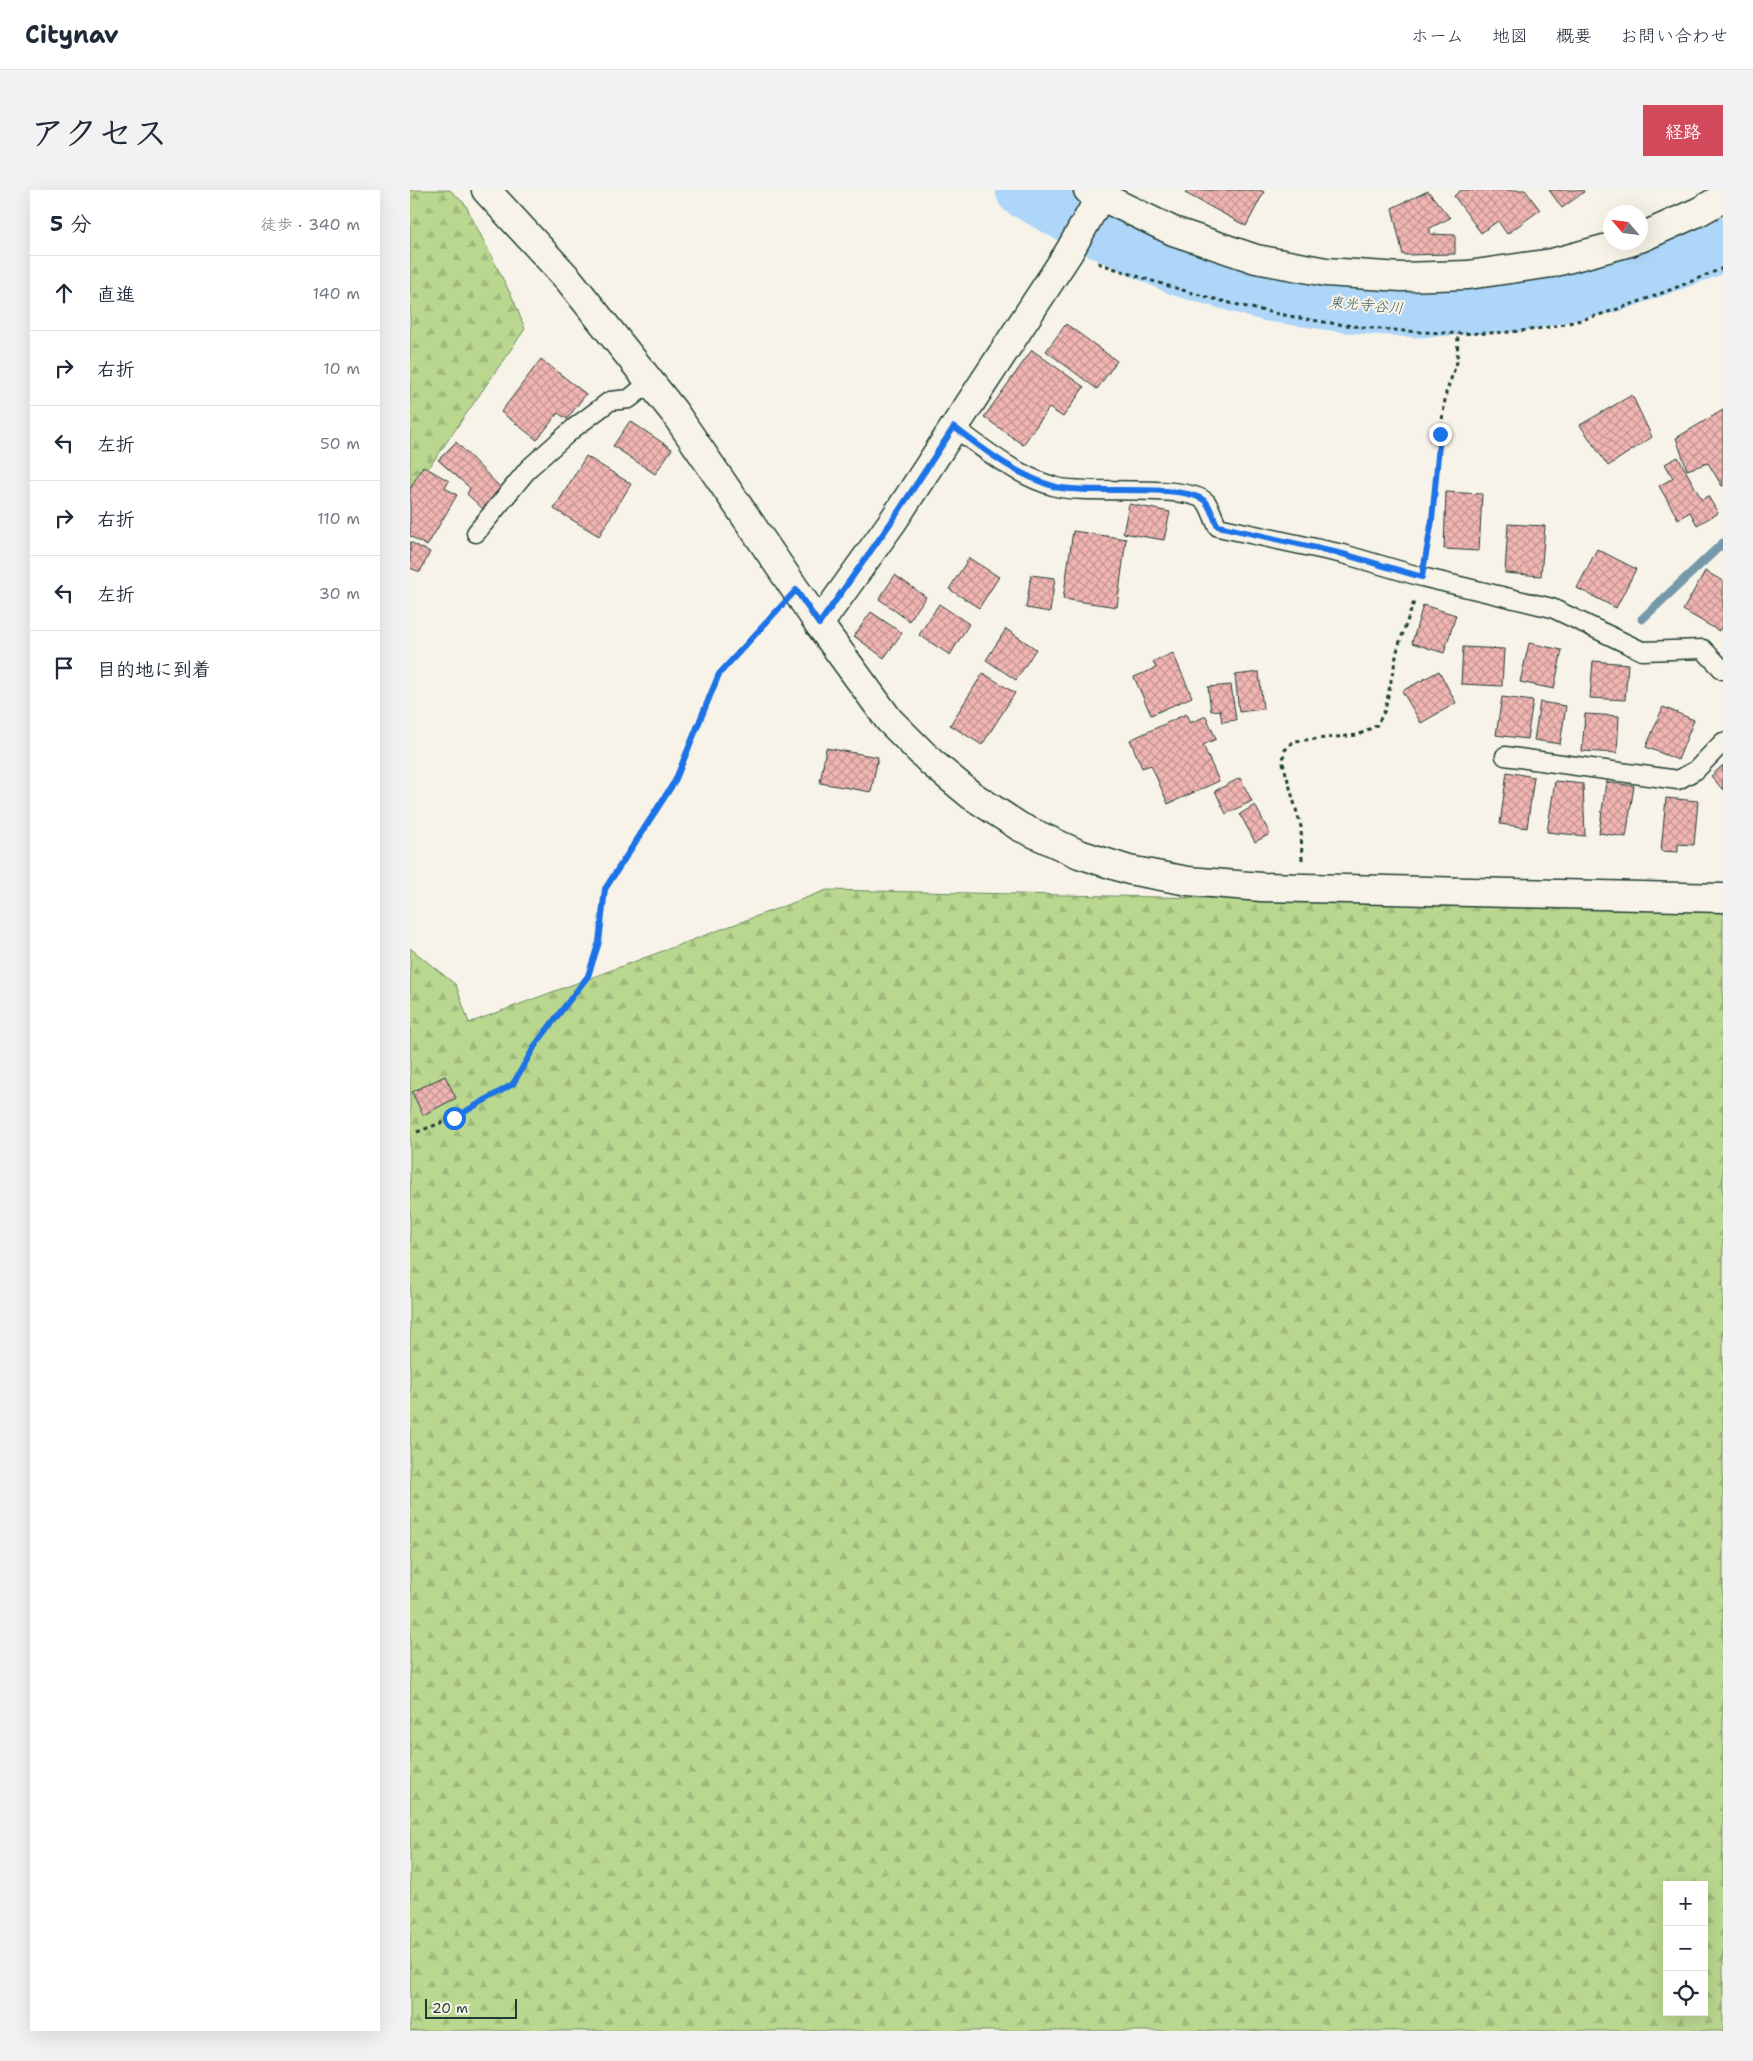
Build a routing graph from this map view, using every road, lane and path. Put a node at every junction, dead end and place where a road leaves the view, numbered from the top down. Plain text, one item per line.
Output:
1 (486, 190) edge
2 (1094, 194) edge
3 (1723, 198) edge
4 (1648, 234) edge
5 (1603, 249) edge
6 (1458, 334) dead end
7 (650, 382) junction
8 (954, 427) junction
9 (476, 533) dead end
10 (1422, 577) junction
11 (796, 590) junction
12 (819, 624) junction
13 (1723, 670) edge
14 (1723, 742) edge
15 (1505, 756) dead end
16 (1302, 888) junction
17 (1723, 898) edge
18 (416, 1132) dead end

1 - 7 street
2 - 5 street
2 - 8 street
3 - 4 street
6 - 10 path
7 - 9 lane
7 - 11 street
8 - 10 lane
8 - 12 street
10 - 13 lane
10 - 16 path
11 - 12 street
11 - 18 path
12 - 16 street
14 - 15 lane
16 - 17 street

